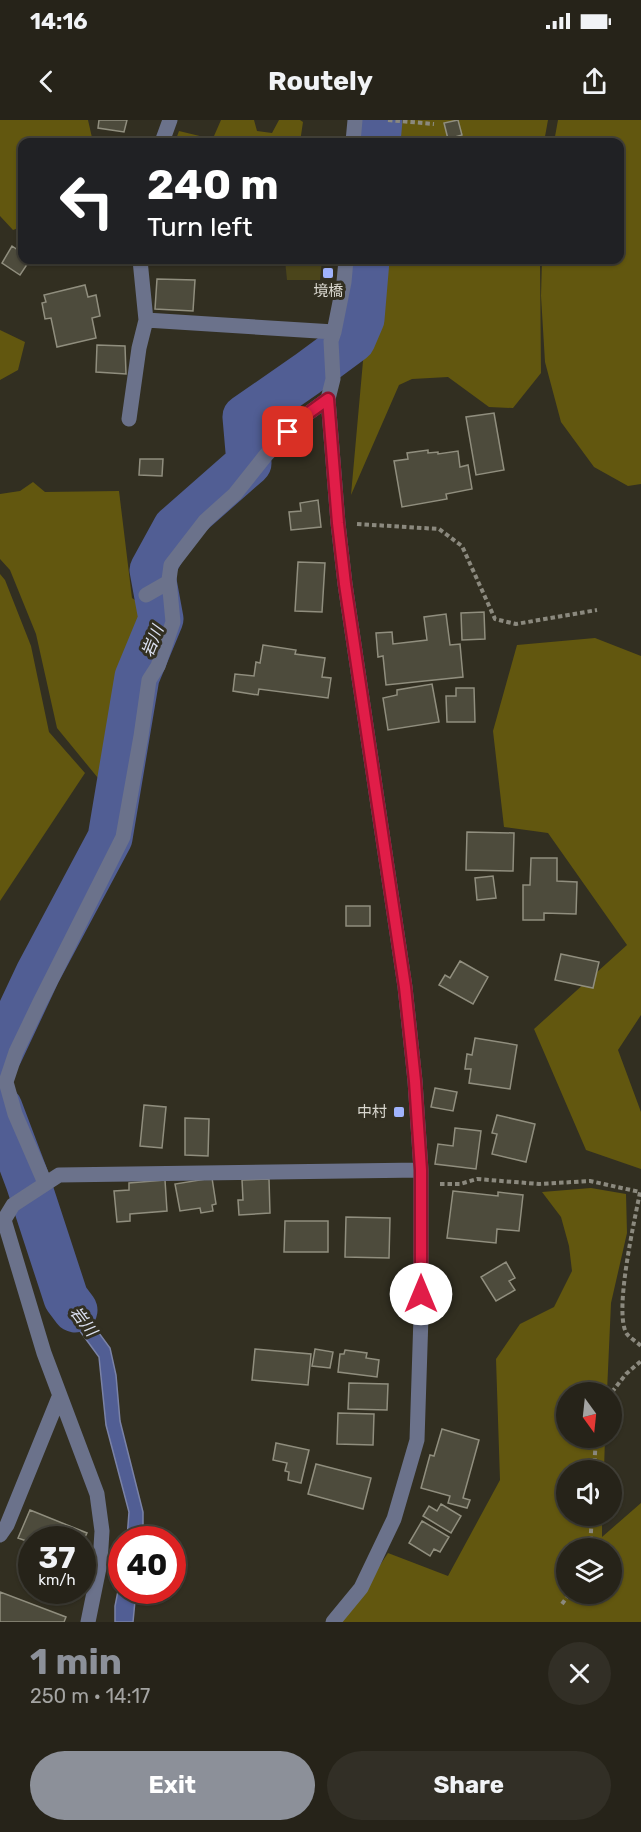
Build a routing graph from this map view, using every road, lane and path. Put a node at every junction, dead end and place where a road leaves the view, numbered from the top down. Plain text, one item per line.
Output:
1 (170, 120) edge
2 (355, 120) edge
3 (388, 120) edge
4 (434, 124) dead end
5 (163, 138) edge
6 (353, 138) edge
7 (140, 264) edge
8 (346, 264) edge
9 (146, 320) junction
10 (333, 336) junction
11 (328, 399) junction
12 (129, 419) dead end
13 (338, 523) junction
14 (168, 581) junction
15 (146, 595) dead end
16 (597, 610) dead end
17 (421, 1177) junction
18 (45, 1183) junction
19 (641, 1346) edge
20 (641, 1361) edge
21 (620, 1382) edge
22 (59, 1397) junction
23 (0, 1536) edge
24 (88, 1622) edge
25 (333, 1622) edge

1 - 5 street
2 - 6 street
3 - 4 path
7 - 9 street
8 - 10 street
9 - 10 street
9 - 12 street
10 - 11 street
11 - 13 street
11 - 14 street
13 - 16 path
13 - 17 street
14 - 15 street
14 - 18 street
17 - 18 street
17 - 19 path
17 - 25 street
18 - 22 street
20 - 21 path
22 - 23 street
22 - 24 street

